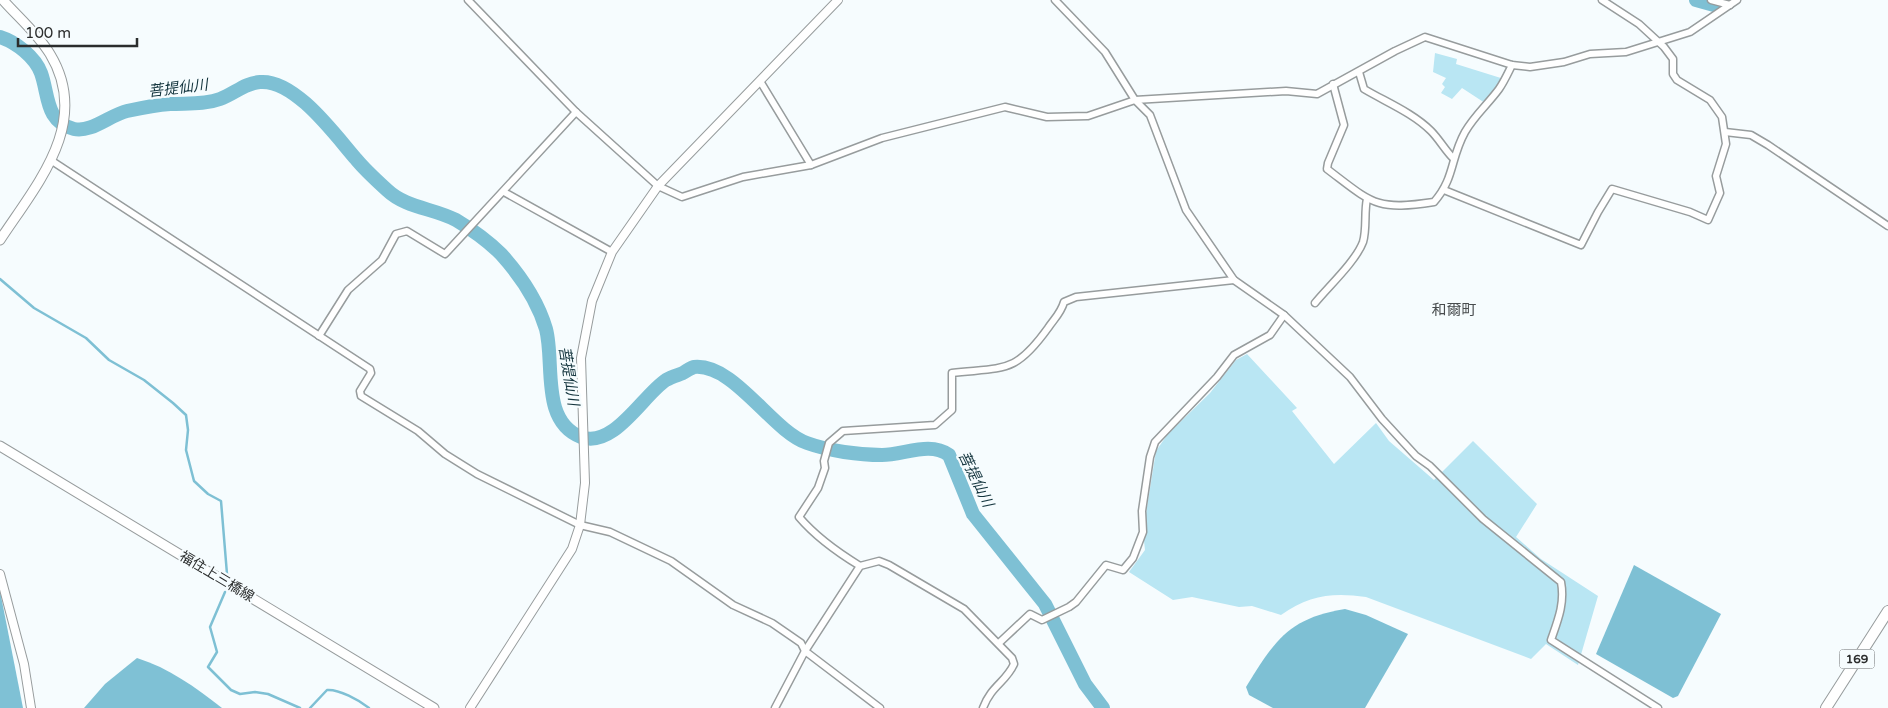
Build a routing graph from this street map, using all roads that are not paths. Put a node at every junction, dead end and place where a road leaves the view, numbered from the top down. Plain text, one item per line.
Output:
1 (3, 0) edge
2 (468, 0) edge
3 (838, 0) edge
4 (1055, 0) edge
5 (1602, 0) edge
6 (1711, 0) edge
7 (1737, 0) edge
8 (1730, 5) junction
9 (1656, 41) junction
10 (1512, 65) junction
11 (1359, 72) junction
12 (760, 81) junction
13 (1333, 84) junction
14 (1135, 100) junction
15 (576, 112) junction
16 (1725, 132) junction
17 (1453, 158) junction
18 (52, 161) junction
19 (811, 165) junction
20 (658, 186) junction
21 (1444, 190) junction
22 (504, 192) junction
23 (1367, 199) junction
24 (1888, 226) edge
25 (0, 240) edge
26 (612, 252) junction
27 (1234, 280) junction
28 (1315, 303) dead end
29 (1284, 316) junction
30 (319, 336) junction
31 (0, 446) edge
32 (580, 525) junction
33 (860, 566) junction
34 (0, 574) edge
35 (1888, 611) edge
36 (999, 644) junction
37 (805, 651) junction
38 (31, 708) edge
39 (434, 708) edge
40 (470, 708) edge
41 (775, 708) edge
42 (880, 708) edge
43 (983, 708) edge
44 (1658, 708) edge
45 (1826, 708) edge

1 - 18 main road
2 - 15 street
3 - 12 street
4 - 14 street
5 - 9 street
6 - 8 street
7 - 8 street
8 - 9 street
9 - 10 street
9 - 16 street
10 - 11 street
10 - 17 street
11 - 13 street
11 - 17 street
12 - 19 street
12 - 20 street
13 - 14 street
13 - 23 street
14 - 19 street
14 - 27 street
15 - 20 street
15 - 22 street
16 - 21 street
16 - 24 street
17 - 21 street
18 - 25 main road
18 - 30 street
19 - 20 street
20 - 26 street
21 - 23 street
22 - 26 street
22 - 30 street
23 - 28 street
26 - 32 street
27 - 29 street
27 - 33 street
29 - 36 street
29 - 44 street
30 - 32 street
31 - 39 main road, 福住上三橋線
32 - 37 street
32 - 40 street
33 - 36 street
33 - 37 street
34 - 38 street
35 - 45 highway, 169
36 - 43 street
37 - 41 street
37 - 42 street

